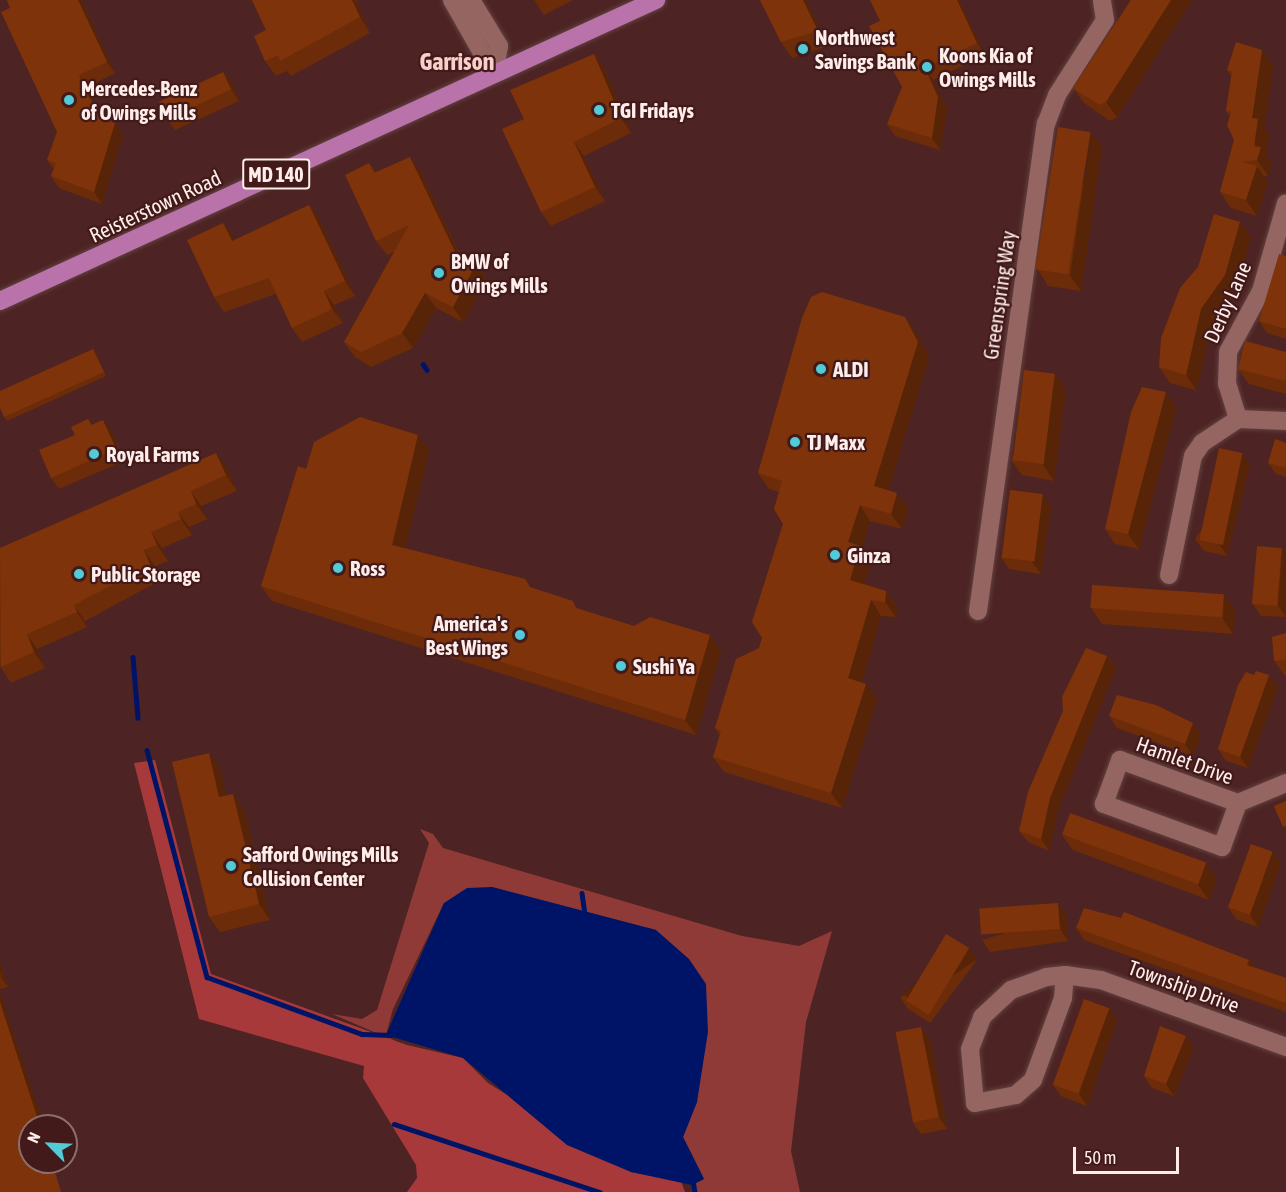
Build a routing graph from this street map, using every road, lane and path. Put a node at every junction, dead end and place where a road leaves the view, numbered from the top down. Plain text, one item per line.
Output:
1 (452, 0) edge
2 (471, 0) edge
3 (656, 0) edge
4 (1102, 0) edge
5 (494, 74) junction
6 (1286, 203) edge
7 (1281, 239) edge
8 (0, 302) edge
9 (1238, 419) junction
10 (1286, 421) edge
11 (1169, 575) dead end
12 (978, 611) dead end
13 (1286, 783) edge
14 (1238, 803) junction
15 (1065, 975) junction
16 (1286, 1047) edge

1 - 5 street
2 - 5 street
3 - 5 main road, Reisterstown Road / MD 140
4 - 12 street, Greenspring Way
5 - 8 main road, Reisterstown Road / MD 140
6 - 7 street, Derby Lane
7 - 9 street, Derby Lane
9 - 10 street
9 - 11 street
13 - 14 street, Hamlet Drive
14 - 14 street, Hamlet Drive
15 - 15 street, Township Drive
15 - 16 street, Township Drive

